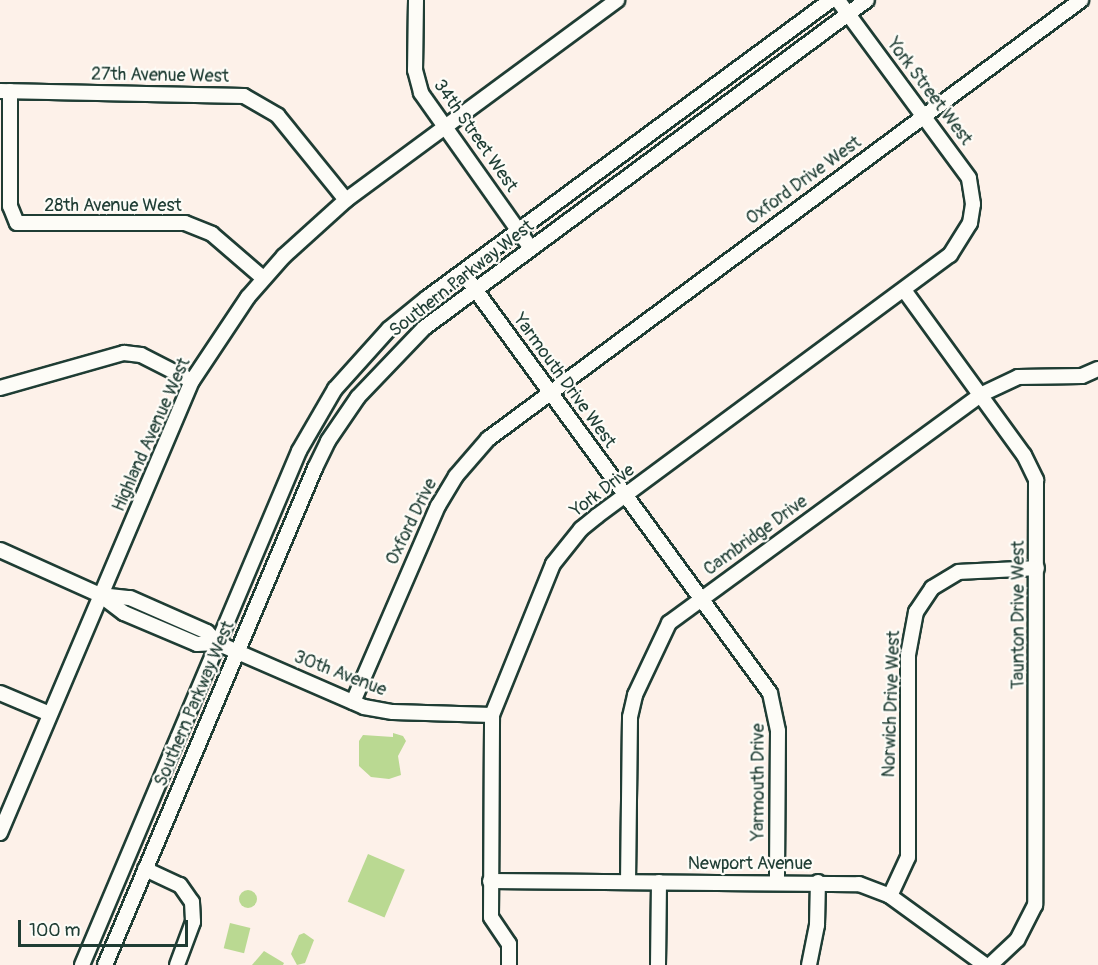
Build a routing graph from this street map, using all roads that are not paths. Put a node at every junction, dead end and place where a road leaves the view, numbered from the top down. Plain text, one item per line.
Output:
1 (416, 0) edge
2 (617, 0) edge
3 (831, 0) edge
4 (838, 0) edge
5 (867, 0) edge
6 (1081, 0) edge
7 (849, 14) junction
8 (5, 91) edge
9 (924, 115) junction
10 (445, 128) junction
11 (346, 200) junction
12 (972, 213) joint
13 (519, 230) junction
14 (530, 247) junction
15 (463, 272) junction
16 (263, 278) junction
17 (474, 289) junction
18 (904, 290) junction
19 (1098, 369) edge
20 (192, 381) junction
21 (0, 388) edge
22 (549, 391) junction
23 (981, 395) junction
24 (626, 496) junction
25 (0, 550) edge
26 (1037, 568) junction
27 (100, 595) junction
28 (701, 598) junction
29 (217, 643) junction
30 (236, 652) junction
31 (0, 693) edge
32 (353, 702) junction
33 (50, 714) junction
34 (492, 715) junction
35 (0, 833) edge
36 (145, 869) junction
37 (490, 881) junction
38 (628, 882) junction
39 (659, 882) junction
40 (777, 882) junction
41 (818, 882) junction
42 (890, 896) junction
43 (179, 963) edge
44 (82, 965) edge
45 (105, 965) edge
46 (509, 965) edge
47 (658, 965) edge
48 (809, 965) edge
49 (985, 965) edge
50 (990, 965) edge

1 - 10 street, 34th Street West
2 - 10 street, Highland Avenue West
3 - 13 street, Southern Parkway West
4 - 7 street, York Street West
5 - 7 street, Southern Parkway West
6 - 9 street, Oxford Drive West
7 - 9 street, York Street West
7 - 14 street, Southern Parkway West
8 - 11 street, 27th Avenue West
8 - 16 street, 28th Avenue West
9 - 12 street, York Street West
9 - 22 street, Oxford Drive West
10 - 11 street, Highland Avenue West
10 - 13 street, 34th Street West
11 - 16 street, Highland Avenue West
12 - 18 street, York Drive
13 - 14 street, 34th Street West
13 - 15 street, Southern Parkway West
14 - 17 street, Southern Parkway West
15 - 17 street, Yarmouth Drive West
15 - 29 street, Southern Parkway West
16 - 20 street, Highland Avenue West
17 - 22 street, Yarmouth Drive West
17 - 30 street, Southern Parkway West
18 - 23 street, Taunton Drive West
18 - 24 street, York Drive
19 - 23 street, Cambridge Drive
20 - 21 street
20 - 27 street, Highland Avenue West
22 - 24 street, Yarmouth Drive West
22 - 32 street, Oxford Drive
23 - 26 street, Taunton Drive West
23 - 28 street, Cambridge Drive
24 - 28 street, Yarmouth Drive West
24 - 34 street, York Drive
25 - 27 street, 30th Avenue
26 - 42 street, Norwich Drive West
26 - 50 street, Taunton Drive West
27 - 29 street, 30th Avenue
27 - 33 street, Highland Avenue West
28 - 38 street, Cambridge Drive
28 - 40 street, Yarmouth Drive
29 - 30 street, 30th Avenue
29 - 44 street, Southern Parkway West
30 - 32 street, 30th Avenue
30 - 36 street, Southern Parkway West
31 - 33 street
32 - 34 street, 30th Avenue
33 - 35 street, Highland Avenue West
34 - 37 street, York Drive
36 - 43 street
36 - 45 street, Southern Parkway West
37 - 38 street, Newport Avenue
37 - 46 street, York Drive
38 - 39 street, Newport Avenue
39 - 40 street, Newport Avenue
39 - 47 street
40 - 41 street, Newport Avenue
41 - 42 street, Newport Avenue
41 - 48 street
42 - 49 street, Newport Avenue

